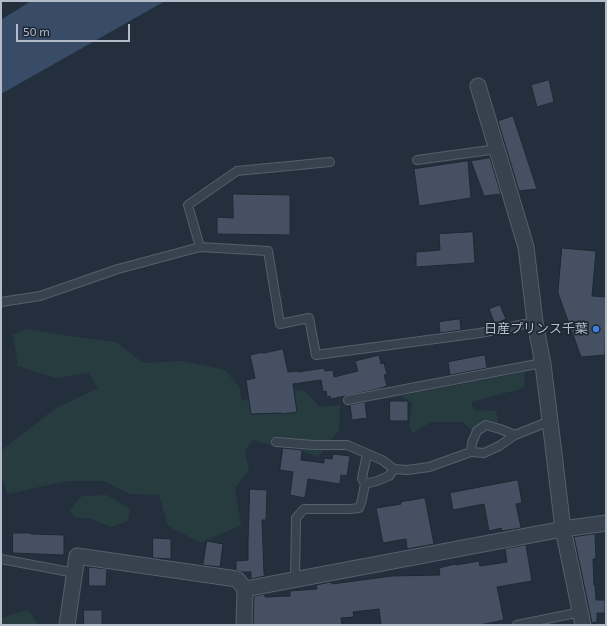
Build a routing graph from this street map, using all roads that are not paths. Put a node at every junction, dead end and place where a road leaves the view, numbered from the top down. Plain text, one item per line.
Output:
1 (478, 86) dead end
2 (497, 148) junction
3 (417, 160) dead end
4 (330, 162) dead end
5 (200, 247) junction
6 (1, 302) edge
7 (535, 322) junction
8 (542, 363) junction
9 (348, 400) dead end
10 (550, 421) junction
11 (515, 435) junction
12 (276, 442) dead end
13 (471, 452) junction
14 (367, 454) junction
15 (394, 469) junction
16 (365, 484) junction
17 (606, 523) edge
18 (563, 529) junction
19 (1, 559) edge
20 (75, 573) junction
21 (294, 580) junction
22 (245, 590) junction
23 (582, 619) edge
24 (67, 625) edge
25 (244, 625) edge
26 (518, 625) edge

1 - 2 street
2 - 3 lane
2 - 7 street
4 - 5 lane
5 - 6 lane
5 - 7 lane
7 - 8 street
8 - 9 lane
8 - 10 street
10 - 11 lane
10 - 18 street
11 - 13 lane
11 - 13 lane
12 - 14 lane
13 - 15 lane
14 - 15 lane
14 - 16 lane
15 - 16 lane
16 - 21 lane
17 - 18 street
18 - 21 street
18 - 23 street
19 - 20 lane
20 - 22 street
20 - 24 street
21 - 22 street
22 - 25 street
23 - 26 lane

